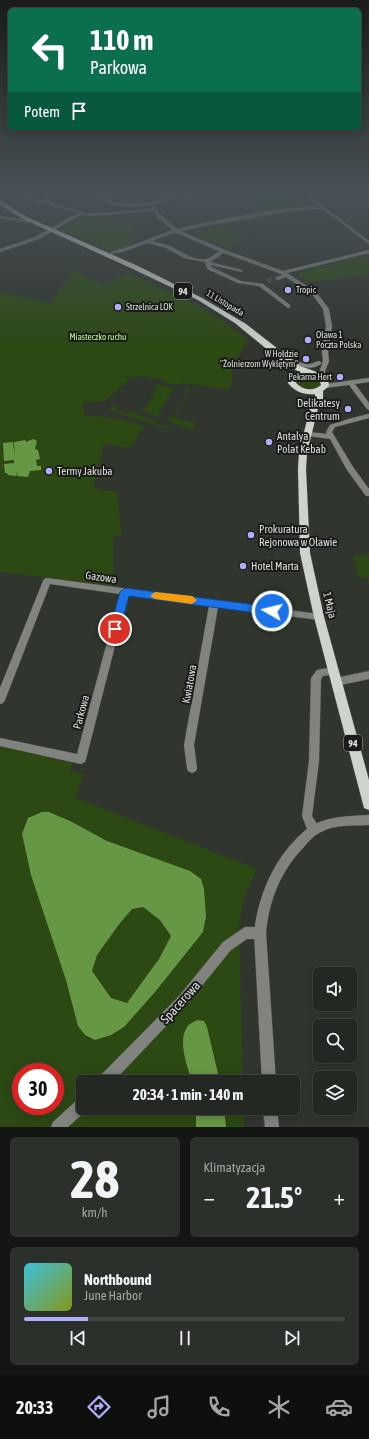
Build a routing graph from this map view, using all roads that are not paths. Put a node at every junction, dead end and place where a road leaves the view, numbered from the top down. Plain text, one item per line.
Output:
1 (18, 245) edge
2 (85, 245) edge
3 (141, 245) edge
4 (159, 245) edge
5 (206, 245) edge
6 (0, 251) edge
7 (369, 251) edge
8 (223, 252) junction
9 (113, 253) dead end
10 (207, 262) junction
11 (240, 271) dead end
12 (285, 274) junction
13 (278, 278) tunnel mouth
14 (267, 282) tunnel mouth
15 (261, 285) junction
16 (288, 306) dead end
17 (325, 352) junction
18 (280, 356) junction
19 (319, 363) junction
20 (309, 372) junction
21 (296, 374) junction
22 (369, 380) edge
23 (322, 383) junction
24 (348, 383) junction
25 (308, 391) junction
26 (314, 408) junction
27 (369, 408) edge
28 (369, 416) edge
29 (308, 434) junction
30 (332, 437) junction
31 (369, 494) edge
32 (125, 592) junction
33 (214, 603) junction
34 (320, 617) junction
35 (369, 675) edge
36 (335, 676) junction
37 (0, 700) edge
38 (0, 742) edge
39 (192, 768) dead end
40 (369, 804) edge
41 (369, 820) edge
42 (315, 829) junction
43 (260, 933) junction
44 (111, 1075) edge
45 (269, 1075) edge
46 (76, 1110) edge
47 (271, 1115) edge
48 (58, 1127) edge
49 (272, 1127) edge

1 - 6 street
2 - 18 main road, 11 Listopada / 94
3 - 9 street
4 - 10 street
5 - 8 street, 1 Maja
7 - 12 street
8 - 10 street
8 - 12 street, 1 Maja
10 - 11 street
10 - 15 street
12 - 13 street
12 - 17 street, 1 Maja
14 - 15 street
15 - 16 street
17 - 19 street, 1 Maja
17 - 23 street, 1 Maja
18 - 19 street
18 - 20 main road, 11 Listopada / 94
18 - 21 main road, 11 Listopada / 94
19 - 20 street, 1 Maja
20 - 21 main road
20 - 23 main road, 94
21 - 25 main road, 94
22 - 24 street
23 - 24 street
23 - 25 main road
23 - 26 main road, 1 Maja / 94
24 - 27 street
25 - 26 main road
26 - 29 main road, 1 Maja / 94
28 - 30 street
29 - 30 street
29 - 34 main road, 1 Maja / 94
30 - 31 street
32 - 33 street, Gazowa
32 - 37 street, Gazowa
32 - 38 street, Parkowa
33 - 34 street, Gazowa
33 - 39 street, Kwiatowa
34 - 36 main road, 1 Maja / 94
35 - 36 street
36 - 40 main road, 1 Maja / 94
36 - 42 street
41 - 42 street
42 - 43 street
43 - 44 street, Spacerowa
43 - 45 street
46 - 48 street
47 - 49 street

